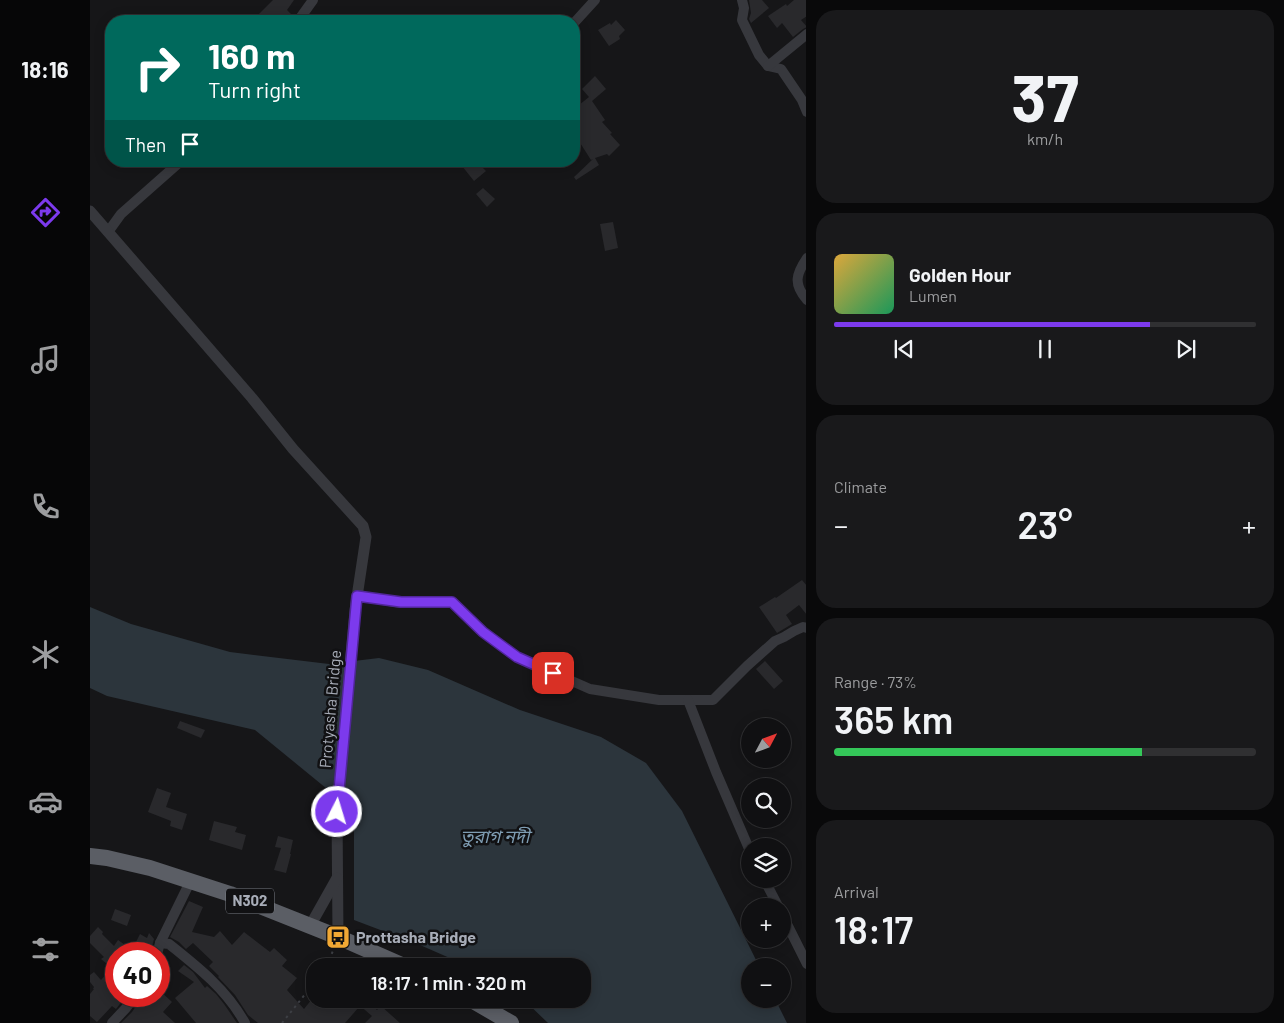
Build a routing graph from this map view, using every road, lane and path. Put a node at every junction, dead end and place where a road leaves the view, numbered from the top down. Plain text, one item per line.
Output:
1 (313, 0) edge
2 (595, 0) edge
3 (742, 0) edge
4 (302, 15) edge
5 (580, 16) edge
6 (806, 34) edge
7 (768, 66) junction
8 (806, 112) edge
9 (174, 167) edge
10 (90, 211) edge
11 (108, 232) junction
12 (806, 258) edge
13 (806, 300) edge
14 (357, 596) junction
15 (806, 628) edge
16 (688, 700) junction
17 (744, 838) edge
18 (90, 856) edge
19 (338, 876) junction
20 (190, 882) junction
21 (310, 926) junction
22 (791, 933) edge
23 (338, 937) junction
24 (160, 942) edge
25 (170, 945) edge
26 (330, 958) edge
27 (386, 958) edge
28 (806, 964) edge
29 (306, 993) edge
30 (127, 1007) edge
31 (485, 1008) edge
32 (112, 1023) edge
33 (245, 1023) edge
34 (282, 1023) edge
35 (511, 1023) edge

1 - 4 street
2 - 5 street
3 - 7 street
6 - 7 street
7 - 8 street
9 - 11 street
10 - 11 street, Protyasha Bridge
11 - 14 street, Protyasha Bridge
12 - 13 street
14 - 16 street
14 - 19 street, Protyasha Bridge
15 - 16 street
16 - 17 street
18 - 20 highway, N302
19 - 21 street
19 - 23 street, Protyasha Bridge
20 - 21 highway, N302
20 - 24 street
21 - 23 highway, N302
22 - 28 street
23 - 26 path
23 - 27 highway, N302
25 - 33 street
29 - 34 path
30 - 32 street
31 - 35 highway

